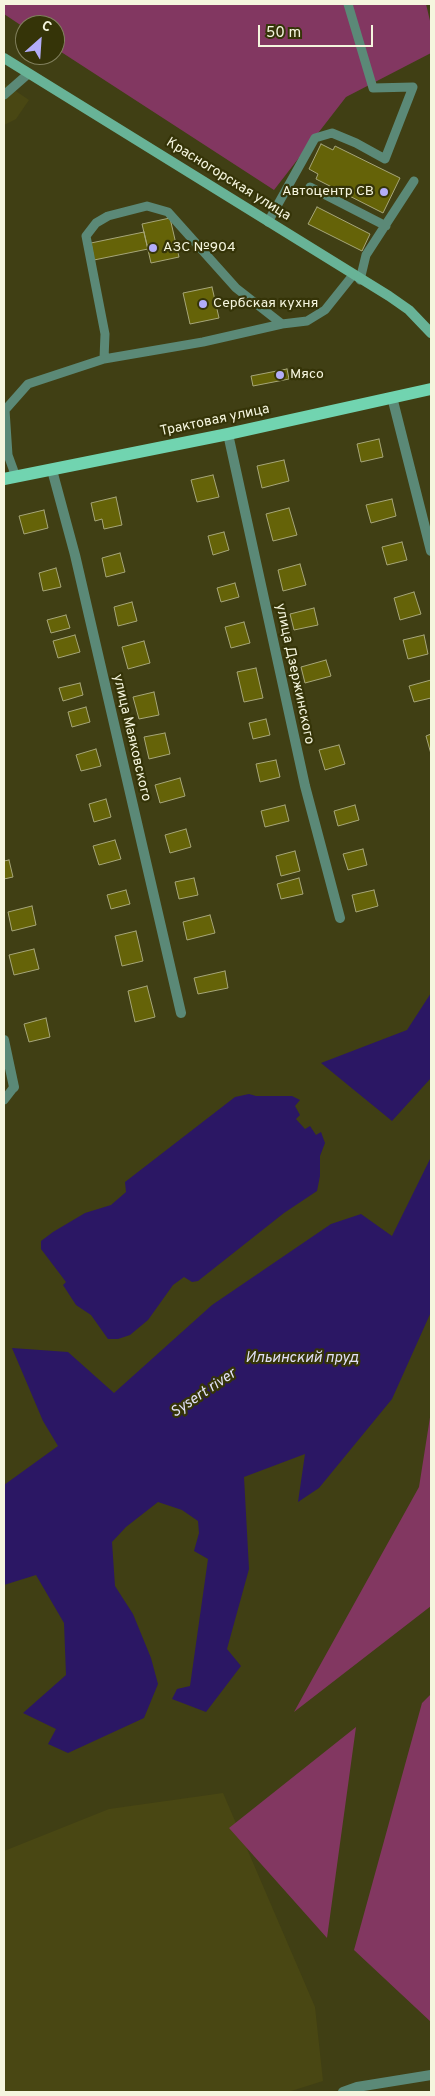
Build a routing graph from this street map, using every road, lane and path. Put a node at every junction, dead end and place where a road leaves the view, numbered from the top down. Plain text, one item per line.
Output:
1 (348, 4) edge
2 (4, 58) edge
3 (28, 74) junction
4 (4, 95) edge
5 (414, 181) dead end
6 (310, 187) dead end
7 (268, 222) junction
8 (386, 226) junction
9 (356, 277) junction
10 (282, 324) junction
11 (431, 333) edge
12 (104, 359) junction
13 (431, 389) edge
14 (392, 397) junction
15 (4, 407) edge
16 (228, 434) junction
17 (52, 470) junction
18 (10, 478) edge
19 (431, 551) edge
20 (340, 918) dead end
21 (181, 1014) dead end
22 (4, 1040) edge
23 (14, 1087) joint
24 (4, 1100) edge
25 (431, 2074) edge
26 (343, 2092) edge

1 - 7 lane
2 - 3 street, Красногорская улица
3 - 4 lane
3 - 7 street, Красногорская улица
5 - 8 lane
6 - 8 lane
7 - 9 street, Красногорская улица
8 - 9 lane
9 - 10 lane
9 - 11 street, Красногорская улица
10 - 12 lane
10 - 12 lane
12 - 15 lane
13 - 14 main road, Трактовая улица
14 - 16 main road, Трактовая улица
14 - 19 street
15 - 18 lane
16 - 17 main road, Трактовая улица
16 - 20 street, улица Дзержинского
17 - 18 main road, Трактовая улица
17 - 21 street, улица Маяковского
22 - 23 street
23 - 24 lane
25 - 26 street

